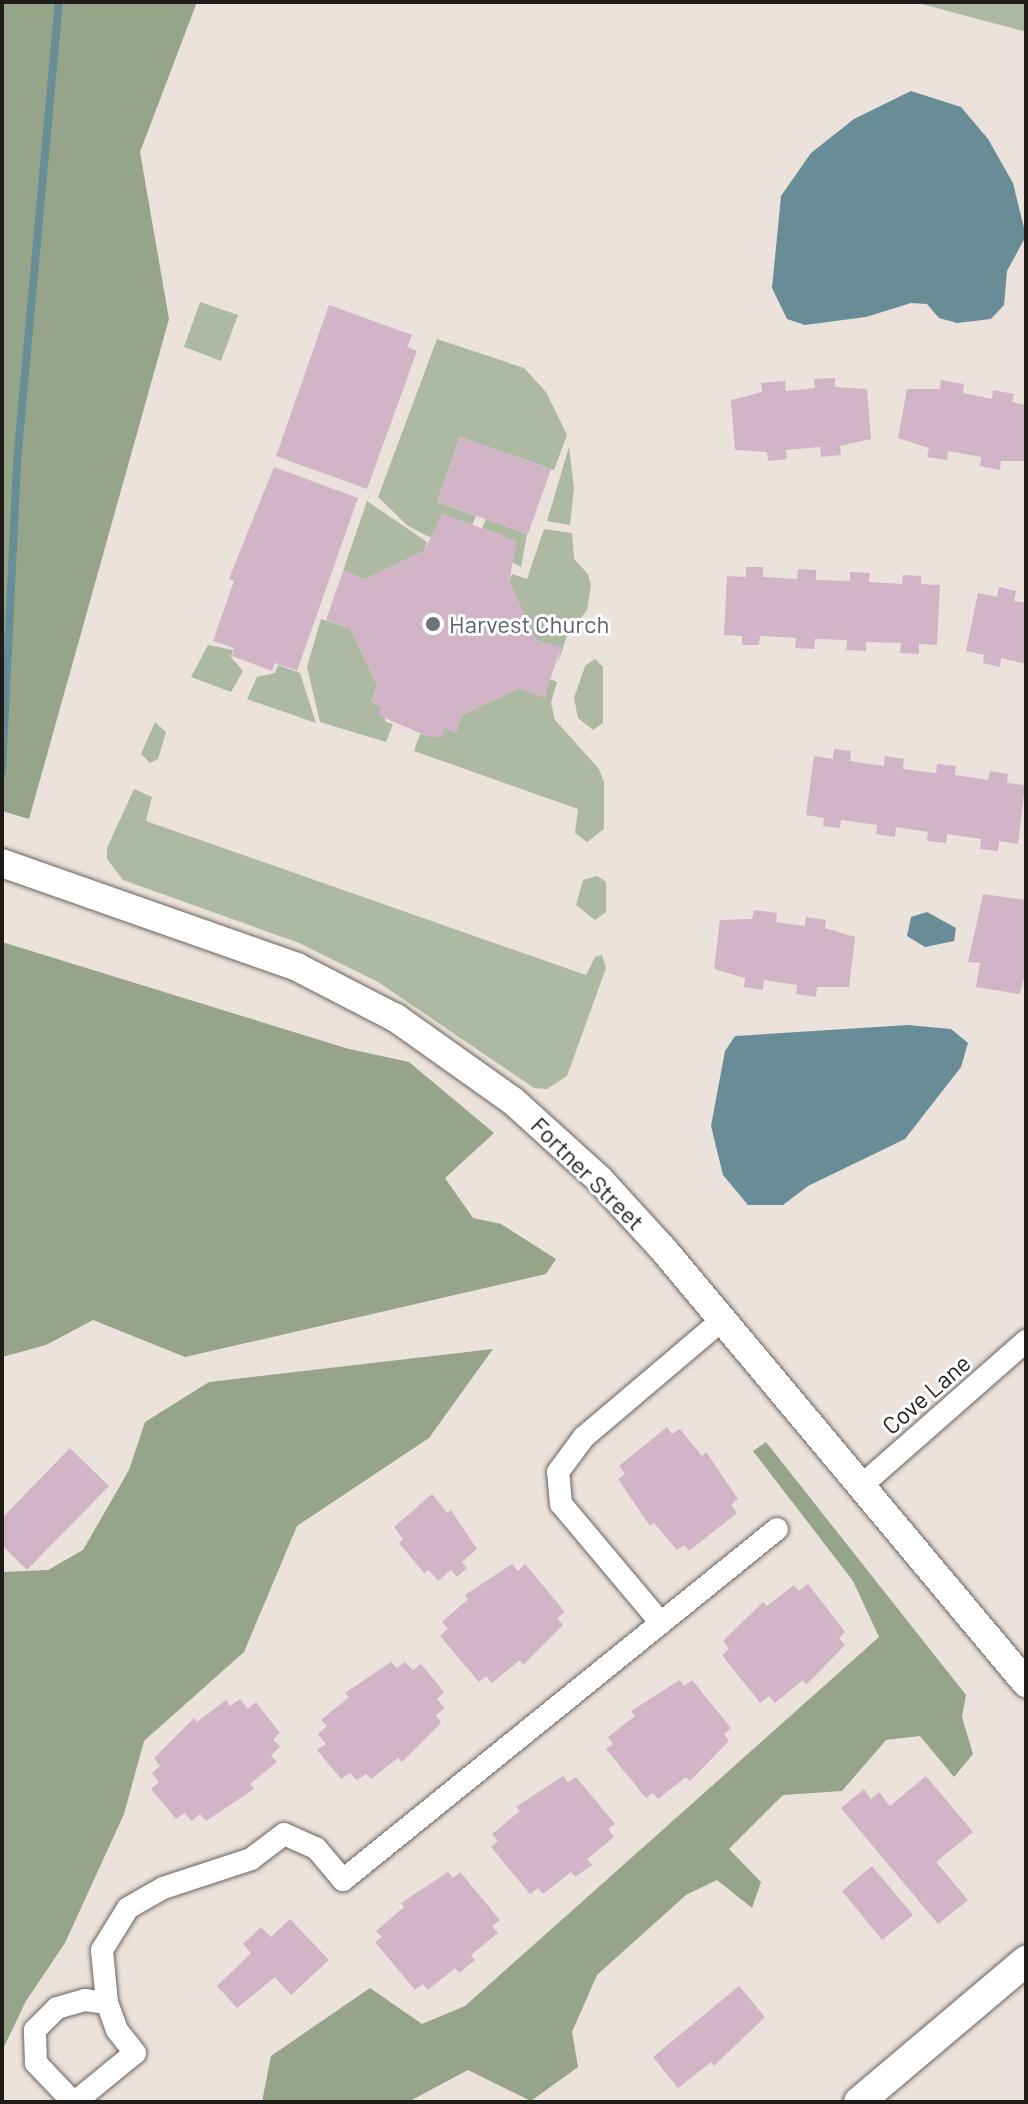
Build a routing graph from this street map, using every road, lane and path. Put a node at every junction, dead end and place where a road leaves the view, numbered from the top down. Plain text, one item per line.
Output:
1 (2, 863) edge
2 (722, 1320) junction
3 (1026, 1341) edge
4 (861, 1486) junction
5 (777, 1529) dead end
6 (661, 1623) junction
7 (1026, 1683) edge
8 (1026, 1961) edge
9 (107, 2003) junction
10 (74, 2102) edge
11 (859, 2102) edge

1 - 2 street, Fortner Street
2 - 4 street, Fortner Street
2 - 6 street
3 - 4 street, Cove Lane
4 - 7 street, Fortner Street
5 - 6 street
6 - 9 street
8 - 11 main road
9 - 10 street
9 - 10 street

